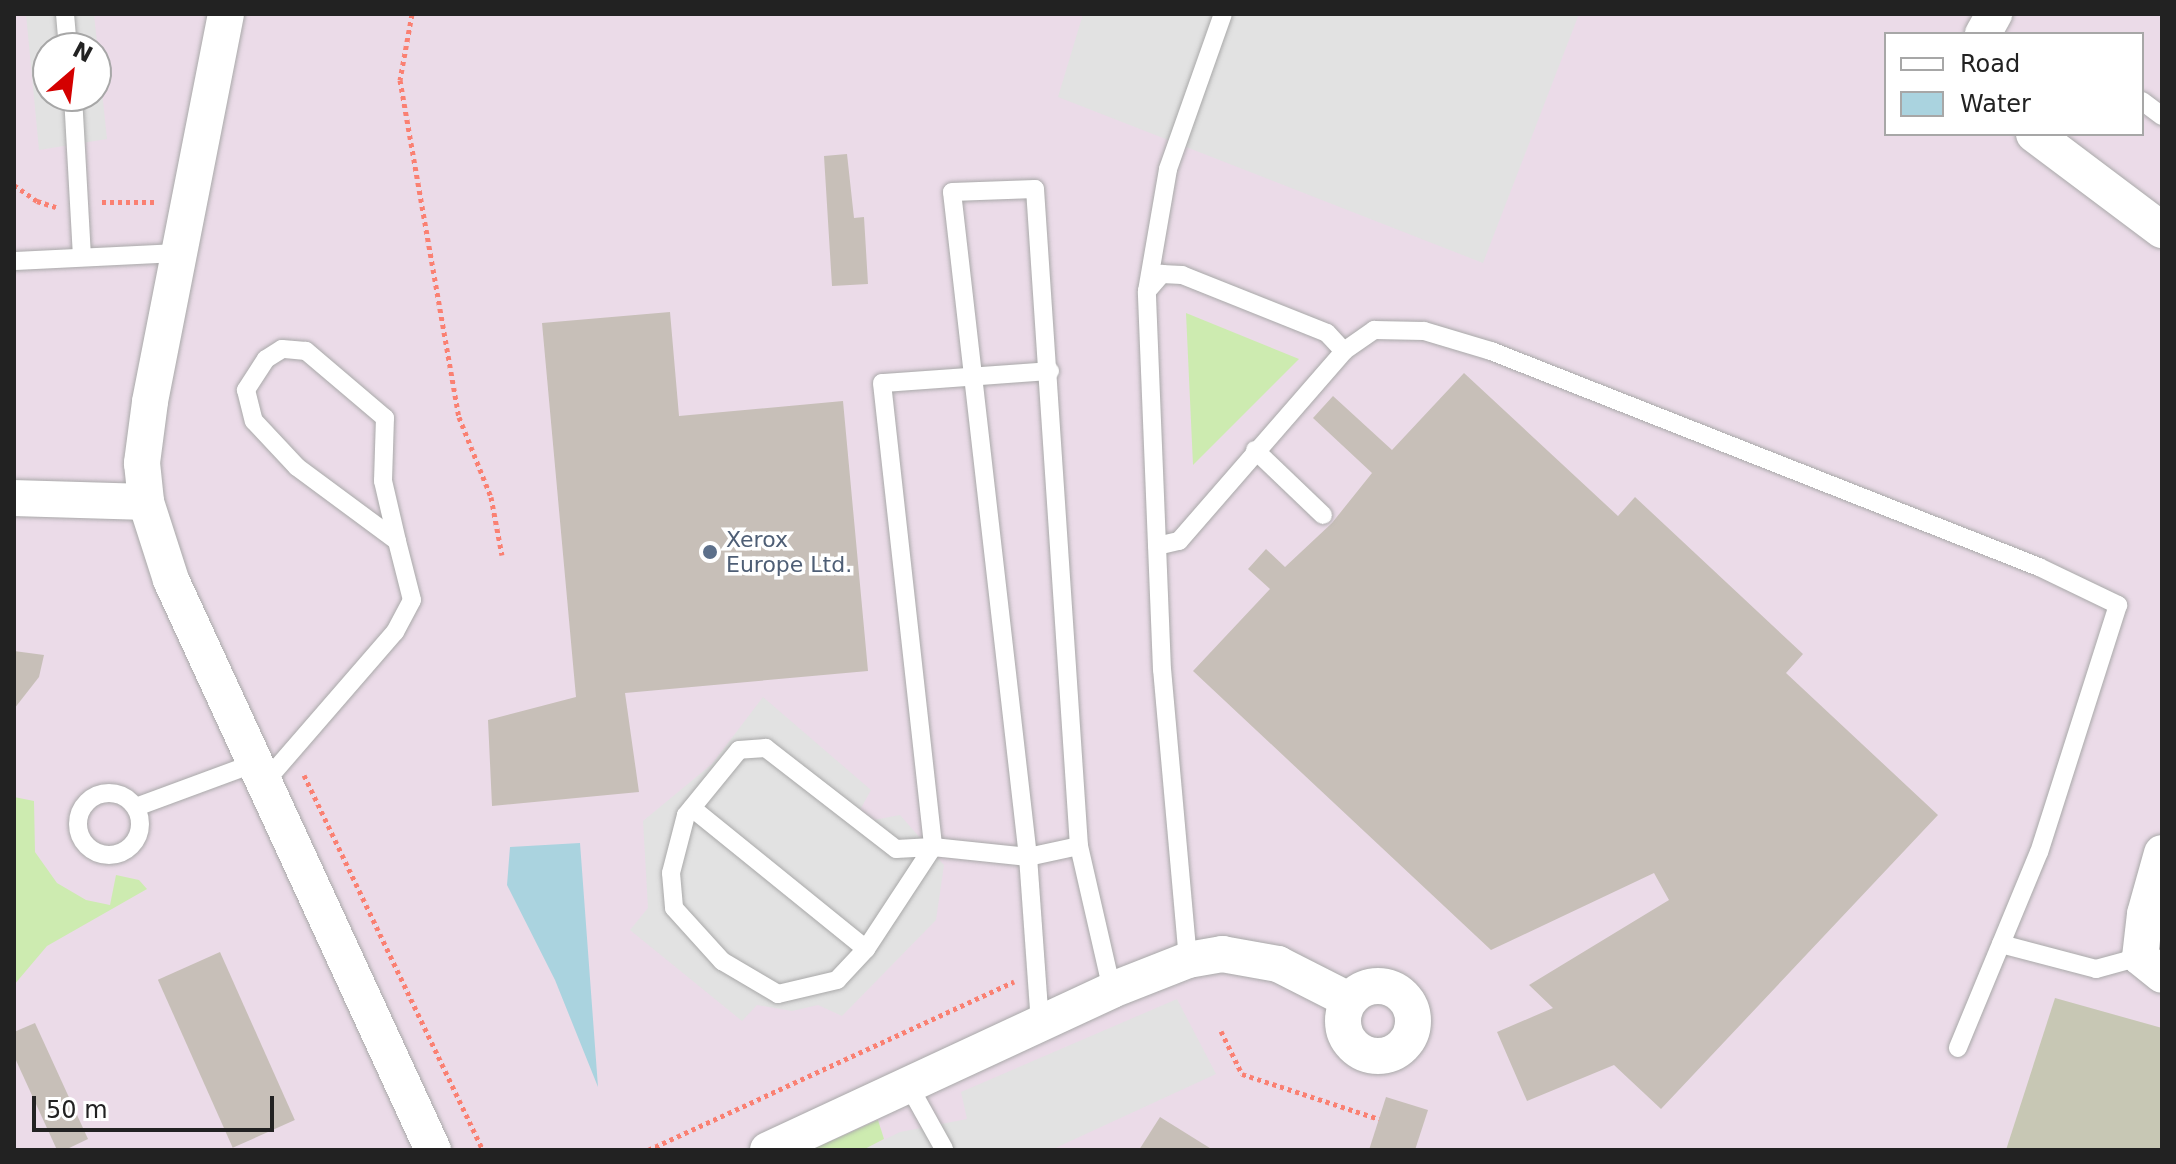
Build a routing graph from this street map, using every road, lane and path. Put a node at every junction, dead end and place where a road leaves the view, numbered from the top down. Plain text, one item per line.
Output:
1 (226, 14) edge
2 (412, 14) edge
3 (1223, 14) edge
4 (1994, 14) edge
5 (1984, 32) edge
6 (2144, 102) edge
7 (74, 112) edge
8 (2162, 116) edge
9 (2037, 136) edge
10 (2162, 230) edge
11 (179, 253) junction
12 (82, 255) junction
13 (14, 261) edge
14 (1147, 291) junction
15 (1344, 351) junction
16 (1050, 371) junction
17 (971, 379) junction
18 (1255, 450) junction
19 (14, 498) edge
20 (146, 502) junction
21 (1323, 515) dead end
22 (397, 541) junction
23 (1157, 546) junction
24 (502, 555) dead end
25 (292, 750) junction
26 (260, 773) junction
27 (136, 807) dead end
28 (692, 808) junction
29 (1079, 846) junction
30 (933, 847) junction
31 (2162, 853) edge
32 (1028, 857) junction
33 (2001, 944) junction
34 (866, 949) junction
35 (1188, 960) junction
36 (2151, 966) edge
37 (1036, 971) junction
38 (1112, 990) junction
39 (1349, 1000) dead end
40 (1040, 1024) junction
41 (1221, 1031) dead end
42 (1958, 1048) dead end
43 (909, 1086) junction
44 (1379, 1119) dead end
45 (944, 1149) edge
46 (433, 1150) edge
47 (483, 1150) edge
48 (648, 1150) edge
49 (768, 1150) edge

1 - 11 street
2 - 24 path
3 - 14 lane
4 - 5 street
6 - 8 lane
7 - 12 lane
9 - 10 street
11 - 12 lane
11 - 20 street
12 - 13 lane
14 - 15 lane
14 - 23 lane
15 - 18 lane
15 - 33 lane
16 - 17 lane
16 - 17 lane
16 - 29 lane
17 - 30 lane
17 - 32 lane
18 - 21 lane
18 - 23 lane
19 - 20 street
20 - 26 street
22 - 22 lane
22 - 25 lane
23 - 35 lane
25 - 26 lane
25 - 47 path
26 - 27 lane
26 - 46 street
28 - 30 lane
28 - 34 lane
28 - 34 lane
29 - 32 lane
29 - 38 lane
30 - 32 lane
30 - 34 lane
31 - 36 street
32 - 37 lane
33 - 36 lane
33 - 42 lane
35 - 38 street
35 - 39 street
37 - 40 lane
37 - 48 path
38 - 40 street
40 - 43 street
41 - 44 path
43 - 45 lane
43 - 49 street

